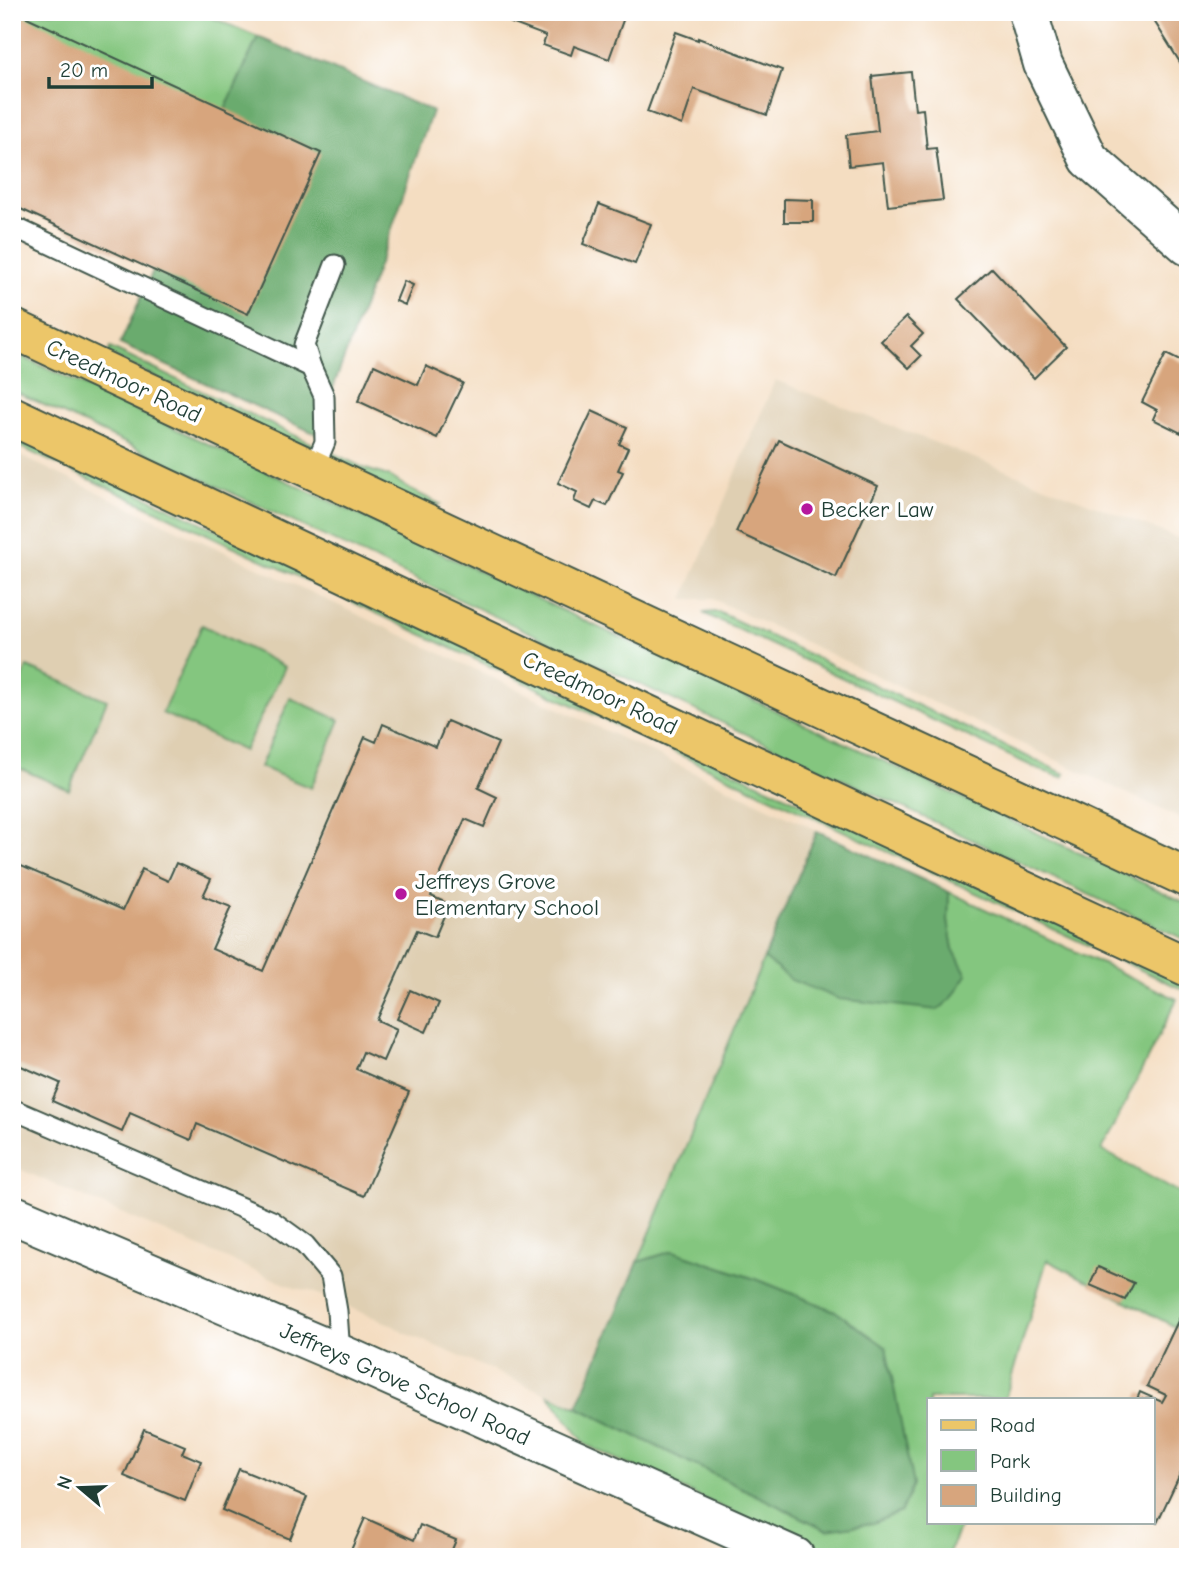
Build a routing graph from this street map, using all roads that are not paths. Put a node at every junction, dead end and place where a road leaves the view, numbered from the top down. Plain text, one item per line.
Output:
1 (1028, 12) edge
2 (12, 226) edge
3 (1188, 246) edge
4 (335, 265) dead end
5 (12, 328) edge
6 (311, 367) junction
7 (12, 416) edge
8 (313, 470) junction
9 (1188, 878) edge
10 (1188, 967) edge
11 (12, 1109) edge
12 (12, 1214) edge
13 (340, 1354) junction
14 (795, 1557) edge

1 - 3 street
2 - 6 lane
4 - 6 lane
5 - 8 main road, Creedmoor Road
6 - 8 lane
7 - 10 main road, Creedmoor Road
8 - 9 main road, Creedmoor Road
11 - 13 lane
12 - 13 street, Jeffreys Grove School Road
13 - 14 street, Jeffreys Grove School Road

